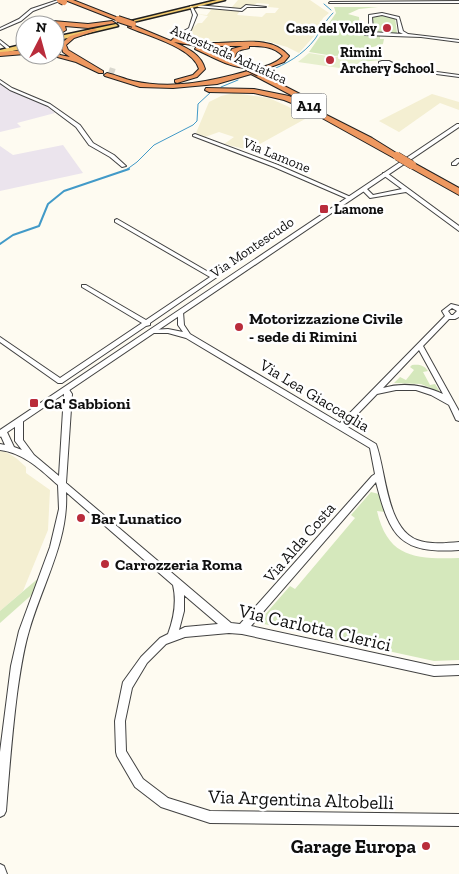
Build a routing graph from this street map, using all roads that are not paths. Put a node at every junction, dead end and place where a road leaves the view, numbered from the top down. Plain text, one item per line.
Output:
1 (64, 0) edge
2 (215, 0) edge
3 (223, 0) edge
4 (373, 1) edge
5 (459, 2) edge
6 (330, 3) dead end
7 (189, 5) junction
8 (198, 6) junction
9 (264, 7) dead end
10 (113, 23) junction
11 (131, 23) junction
12 (65, 24) edge
13 (0, 29) edge
14 (376, 34) junction
15 (65, 35) edge
16 (408, 35) junction
17 (421, 36) junction
18 (176, 38) junction
19 (0, 41) edge
20 (459, 42) edge
21 (15, 47) edge
22 (8, 48) junction
23 (15, 48) edge
24 (0, 52) edge
25 (15, 52) edge
26 (65, 55) edge
27 (65, 58) edge
28 (84, 62) junction
29 (399, 68) dead end
30 (237, 70) joint
31 (251, 71) junction
32 (108, 72) junction
33 (459, 76) edge
34 (126, 77) junction
35 (0, 81) edge
36 (132, 83) junction
37 (458, 126) edge
38 (195, 135) dead end
39 (369, 140) junction
40 (400, 155) junction
41 (415, 163) junction
42 (124, 166) dead end
43 (386, 174) junction
44 (459, 185) edge
45 (364, 189) junction
46 (406, 190) junction
47 (459, 192) edge
48 (350, 198) junction
49 (117, 221) dead end
50 (459, 230) edge
51 (84, 286) dead end
52 (181, 312) junction
53 (458, 314) edge
54 (448, 316) junction
55 (167, 322) junction
56 (146, 323) junction
57 (183, 328) junction
58 (155, 330) junction
59 (176, 332) junction
60 (188, 336) junction
61 (0, 339) edge
62 (421, 347) junction
63 (66, 390) junction
64 (377, 392) junction
65 (451, 404) junction
66 (459, 418) edge
67 (19, 421) junction
68 (341, 427) junction
69 (1, 433) edge
70 (19, 439) junction
71 (0, 446) edge
72 (11, 449) junction
73 (30, 457) junction
74 (380, 476) junction
75 (62, 486) junction
76 (459, 546) edge
77 (177, 584) junction
78 (229, 628) junction
79 (242, 629) junction
80 (172, 637) junction
81 (459, 670) edge
82 (0, 811) edge
83 (459, 820) edge
84 (0, 870) edge
85 (0, 874) edge

1 - 10 highway, Autostrada Adriatica / A14
1 - 13 street
2 - 7 main road
3 - 8 main road
4 - 5 street
4 - 6 street
7 - 8 main road
7 - 11 main road
7 - 18 street
8 - 9 street
10 - 11 highway, Autostrada Adriatica / A14, bridge
10 - 12 highway
10 - 15 main road
10 - 28 highway
11 - 18 highway, Autostrada Adriatica / A14
11 - 30 highway, Autostrada Adriatica / A14
11 - 34 highway
14 - 16 street
14 - 16 street
14 - 17 street
16 - 17 street
17 - 20 street
18 - 31 highway, Autostrada Adriatica / A14
18 - 36 highway
19 - 22 street
21 - 22 main road
22 - 24 main road
23 - 24 main road
24 - 25 highway
26 - 28 highway
27 - 28 highway
28 - 32 highway
29 - 33 street
30 - 31 highway, Autostrada Adriatica / A14
31 - 34 highway
31 - 39 highway, Autostrada Adriatica / A14
31 - 40 highway, Autostrada Adriatica / A14
32 - 34 highway
32 - 36 highway
35 - 42 street
36 - 39 highway
37 - 43 street, Via Montescudo
38 - 48 street, Via Lamone
39 - 40 highway, Autostrada Adriatica / A14
40 - 41 highway, Autostrada Adriatica / A14, bridge
41 - 44 highway, Autostrada Adriatica / A14
41 - 47 highway, Autostrada Adriatica / A14
43 - 45 street, Via Montescudo
43 - 46 street
45 - 46 street
45 - 48 street, Via Montescudo
46 - 50 street
48 - 52 street, Via Montescudo
49 - 56 street, Via Montescudo
51 - 56 street
52 - 55 street, Via Montescudo
52 - 57 street, Via Lea Giaccaglia
53 - 54 street
53 - 54 street
54 - 62 street
55 - 57 street
55 - 58 street, Via Montescudo
55 - 59 street, Via Lea Giaccaglia
56 - 58 street
56 - 61 street, Via Montescudo
57 - 60 street, Via Lea Giaccaglia
58 - 59 street, Via Lea Giaccaglia
58 - 63 street, Via Montescudo
59 - 60 street, Via Lea Giaccaglia
60 - 68 street, Via Lea Giaccaglia
62 - 64 street
62 - 65 street
63 - 67 street, Via Montescudo
63 - 75 street
64 - 65 street
64 - 68 street
65 - 66 street
67 - 69 street, Via Montescudo
67 - 70 street
68 - 74 street, Via Lea Giaccaglia
69 - 70 street
69 - 72 street
70 - 73 street, Via Carlotta Clerici
71 - 72 street, Via Carlotta Clerici
72 - 73 street, Via Carlotta Clerici
73 - 75 street, Via Carlotta Clerici
74 - 76 street, Via Lea Giaccaglia
74 - 79 street, Via Alda Costa
75 - 77 street, Via Carlotta Clerici
75 - 82 street
77 - 78 street, Via Carlotta Clerici
77 - 80 street
78 - 79 street, Via Carlotta Clerici
78 - 80 street, Via Argentina Altobelli
79 - 81 street, Via Carlotta Clerici
80 - 83 street, Via Argentina Altobelli
84 - 85 street

